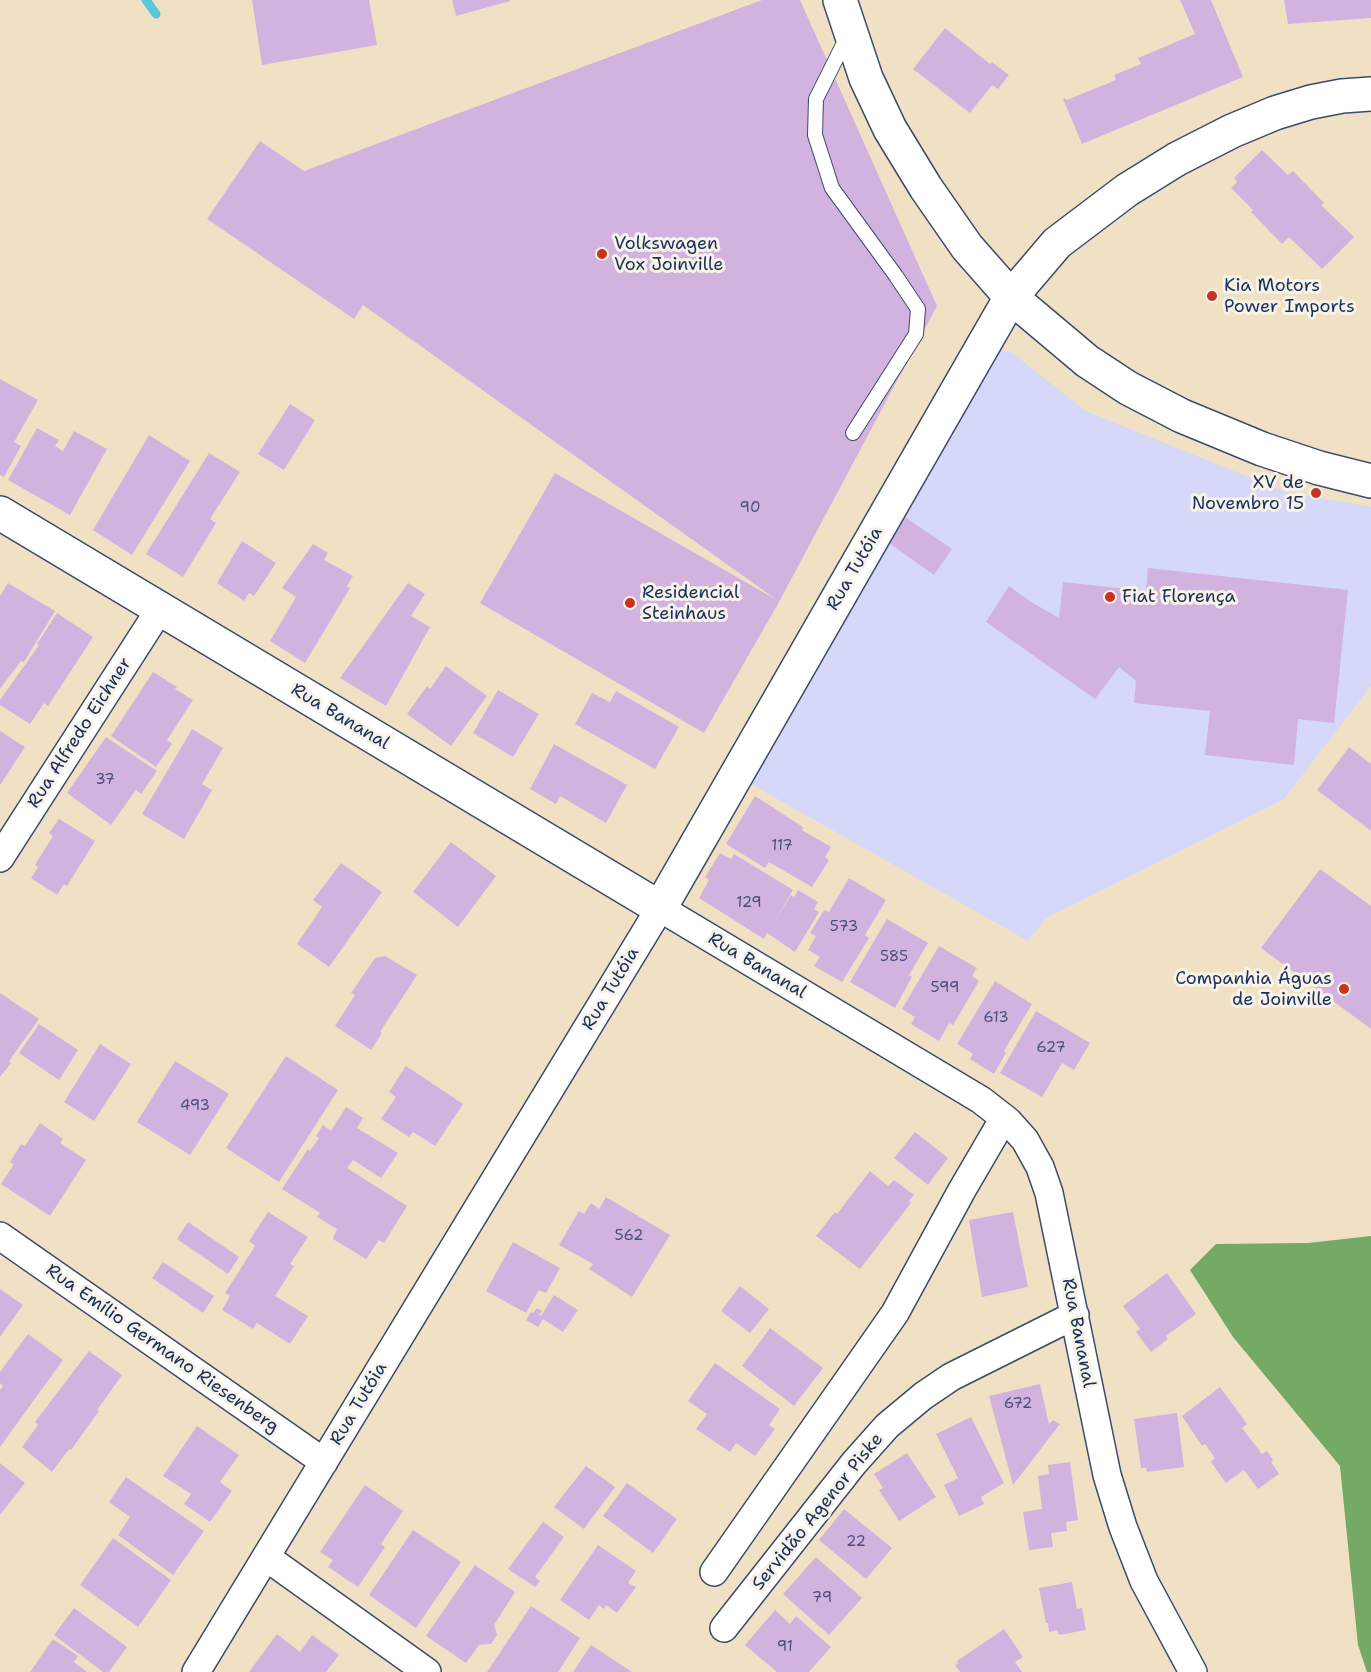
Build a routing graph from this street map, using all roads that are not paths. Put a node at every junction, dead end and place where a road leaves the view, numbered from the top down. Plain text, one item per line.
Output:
1 (840, 0) edge
2 (850, 31) junction
3 (1371, 94) edge
4 (1011, 297) junction
5 (853, 434) dead end
6 (1371, 481) edge
7 (0, 513) edge
8 (160, 609) junction
9 (0, 858) edge
10 (660, 908) junction
11 (1004, 1118) junction
12 (0, 1236) edge
13 (1075, 1315) junction
14 (324, 1462) junction
15 (266, 1557) junction
16 (714, 1572) dead end
17 (724, 1628) dead end
18 (196, 1672) edge
19 (428, 1672) edge
20 (1193, 1672) edge

1 - 2 street
2 - 4 street
2 - 5 lane
3 - 4 street, Rua Tutóia
4 - 6 street
4 - 10 street, Rua Tutóia
7 - 8 street, Rua Bananal
8 - 9 street, Rua Alfredo Eichner
8 - 10 street, Rua Bananal
10 - 11 street, Rua Bananal
10 - 14 street, Rua Tutóia
11 - 13 street, Rua Bananal
11 - 16 street
12 - 14 street, Rua Emílio Germano Riesenberg
13 - 17 street, Servidão Agenor Piske
13 - 20 street, Rua Bananal
14 - 15 street, Rua Tutóia
15 - 18 street, Rua Tutóia
15 - 19 street

